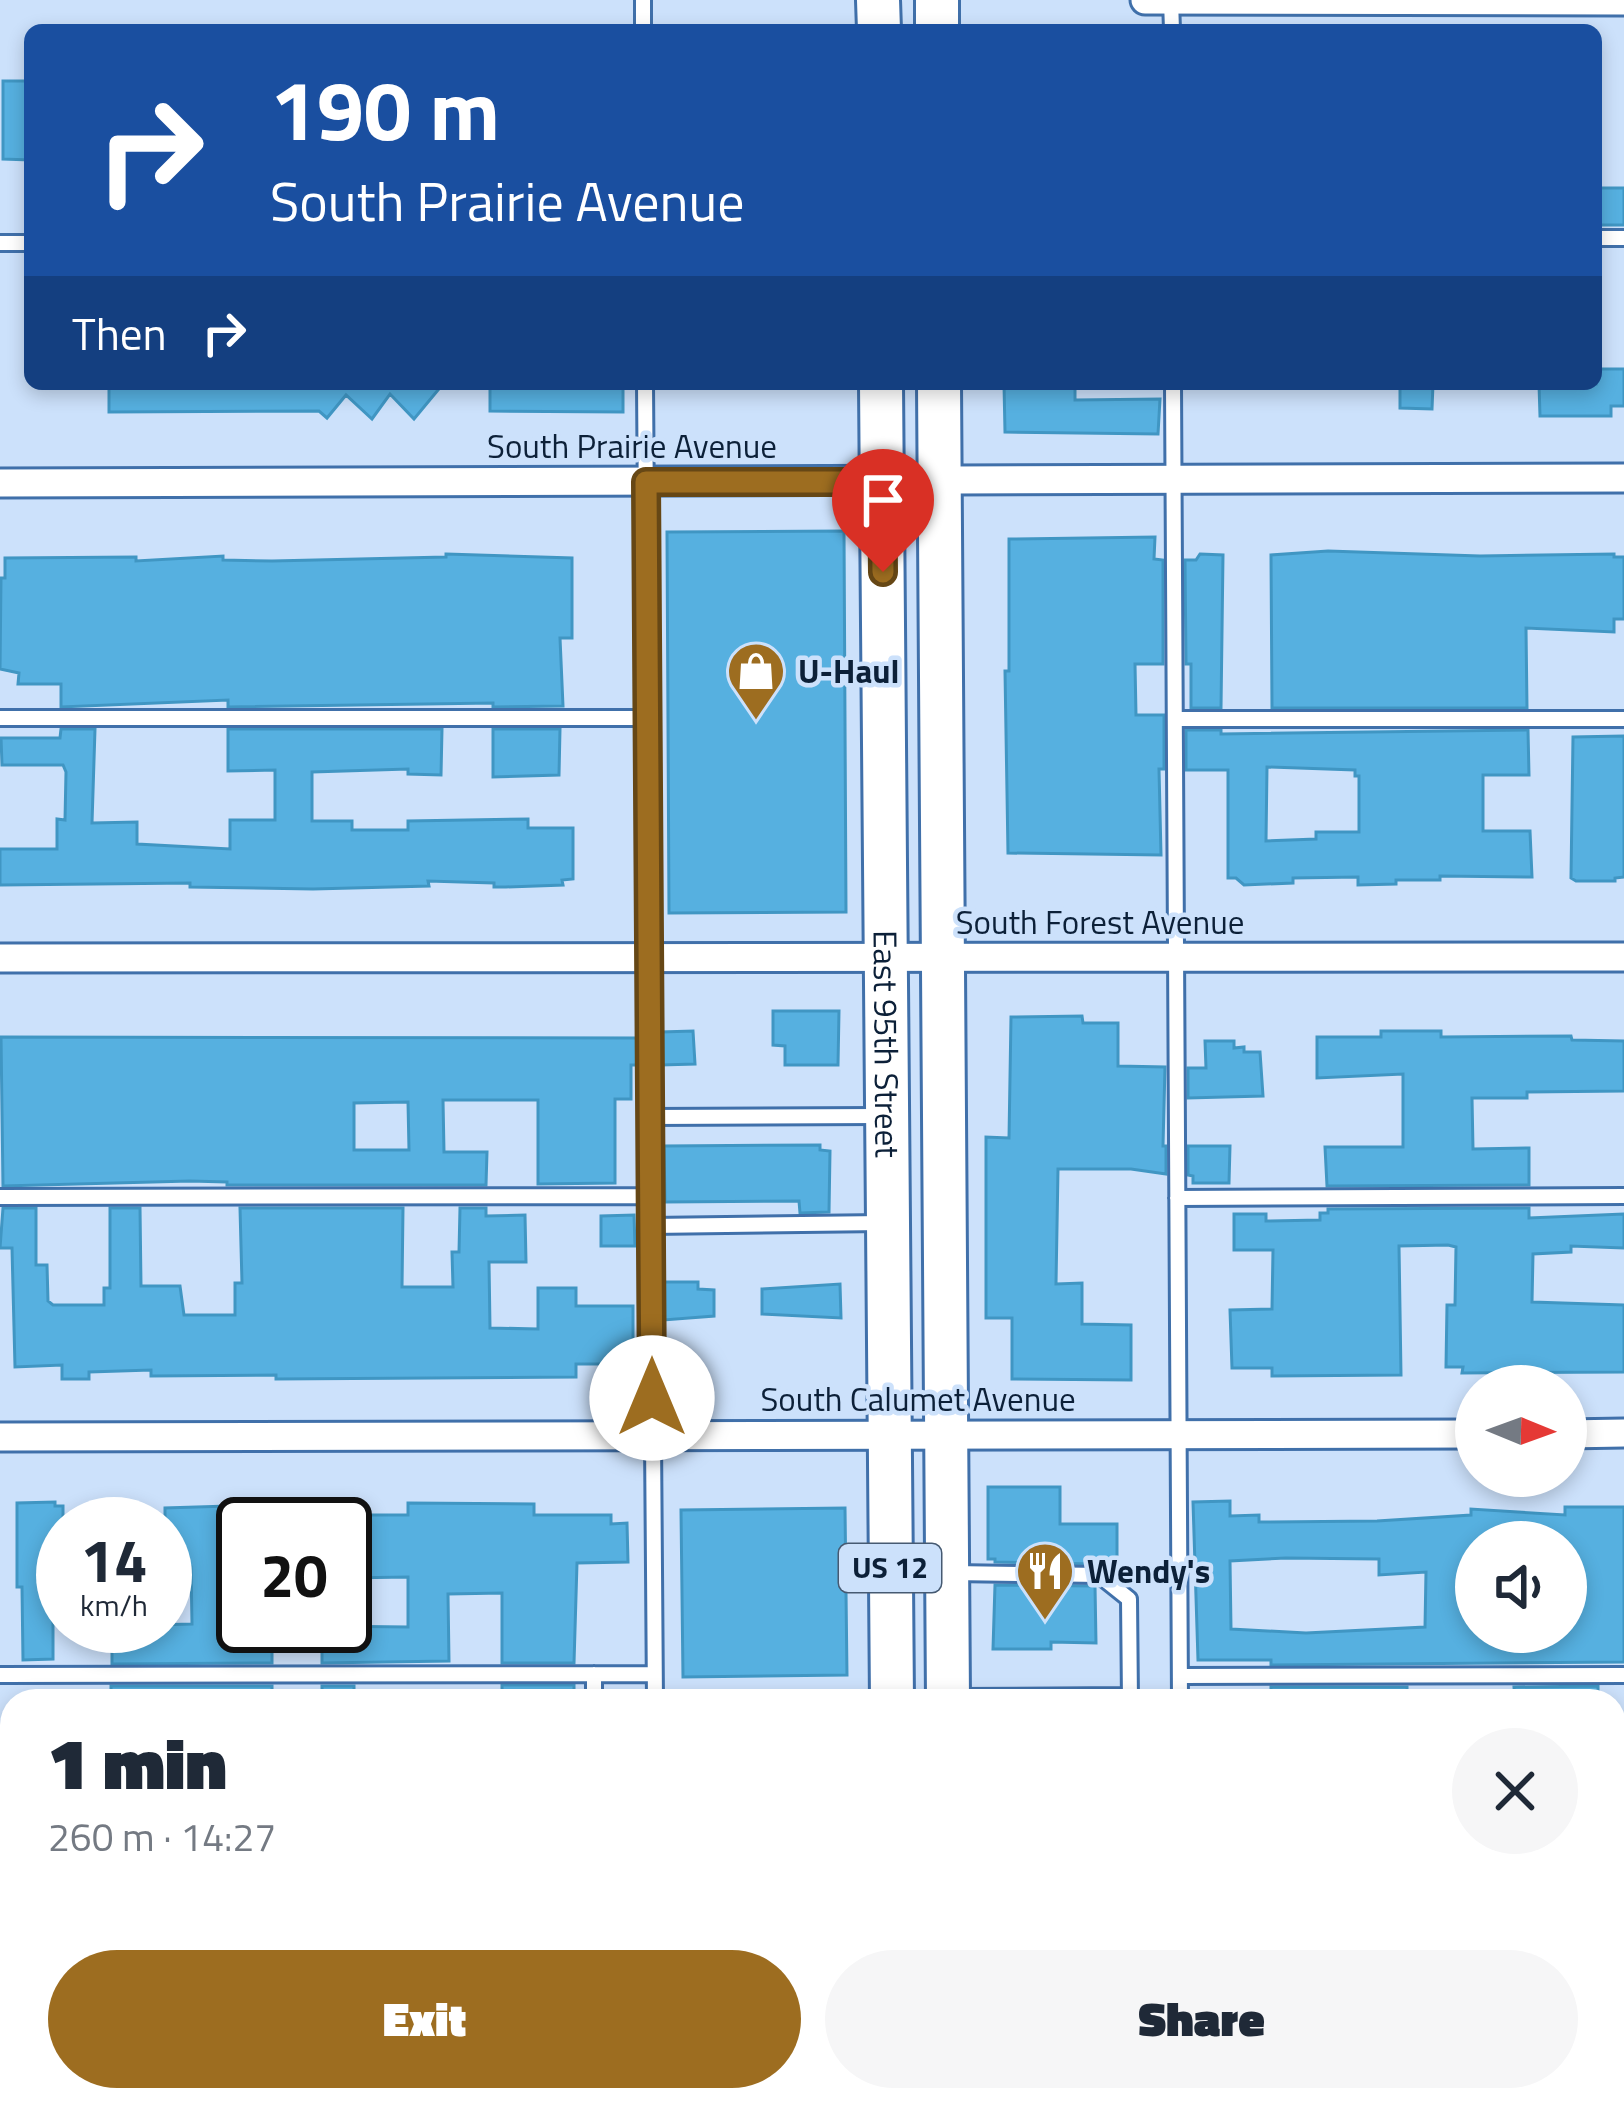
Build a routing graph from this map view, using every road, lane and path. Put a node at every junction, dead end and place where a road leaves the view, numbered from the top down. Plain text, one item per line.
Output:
1 (1145, 0) edge
2 (1171, 0) edge
3 (1624, 1) edge
4 (645, 390) edge
5 (881, 390) edge
6 (939, 390) edge
7 (1173, 390) edge
8 (1624, 478) edge
9 (1174, 480) junction
10 (940, 481) junction
11 (646, 482) junction
12 (882, 482) junction
13 (0, 483) edge
14 (0, 718) edge
15 (648, 718) junction
16 (1175, 718) junction
17 (1624, 718) edge
18 (649, 957) junction
19 (888, 957) junction
20 (943, 957) junction
21 (1624, 957) edge
22 (0, 958) edge
23 (1176, 958) junction
24 (887, 1115) junction
25 (650, 1117) junction
26 (651, 1196) junction
27 (1624, 1196) edge
28 (0, 1197) edge
29 (1178, 1198) junction
30 (888, 1223) junction
31 (651, 1226) junction
32 (1624, 1433) edge
33 (1455, 1434) edge
34 (1587, 1434) edge
35 (1178, 1435) junction
36 (652, 1436) junction
37 (890, 1436) junction
38 (946, 1436) junction
39 (0, 1437) edge
40 (947, 1572) junction
41 (594, 1674) junction
42 (654, 1674) junction
43 (1624, 1675) edge
44 (0, 1676) edge
45 (1180, 1676) junction
46 (594, 1689) edge
47 (655, 1689) edge
48 (892, 1689) edge
49 (948, 1689) edge
50 (1130, 1689) edge
51 (1180, 1689) edge

1 - 2 street
2 - 3 street
4 - 11 lane
5 - 12 main road, East 95th Street / US 12
6 - 10 main road, East 95th Street / US 12
7 - 9 lane
8 - 9 street, South Prairie Avenue
9 - 10 street, South Prairie Avenue
9 - 16 lane
10 - 12 street, South Prairie Avenue
10 - 20 main road, East 95th Street / US 12
11 - 12 street, South Prairie Avenue
11 - 13 street, South Prairie Avenue
11 - 15 lane
12 - 19 main road, East 95th Street / US 12
14 - 15 lane
15 - 18 lane
16 - 17 lane
16 - 23 lane
18 - 19 street, South Forest Avenue
18 - 22 street, South Forest Avenue
18 - 25 lane
19 - 20 street, South Forest Avenue
19 - 24 main road, East 95th Street / US 12
20 - 23 street, South Forest Avenue
20 - 38 main road, East 95th Street / US 12
21 - 23 street, South Forest Avenue
23 - 29 lane
24 - 25 lane
24 - 30 main road, East 95th Street / US 12
25 - 26 lane
26 - 28 lane
26 - 31 lane
27 - 29 lane
29 - 35 lane
30 - 31 lane
30 - 37 main road, East 95th Street / US 12
31 - 36 lane
32 - 34 street
33 - 35 street, South Calumet Avenue
35 - 38 street, South Calumet Avenue
35 - 45 lane
36 - 37 street, South Calumet Avenue
36 - 39 street, South Calumet Avenue
36 - 42 lane
37 - 38 street, South Calumet Avenue
37 - 48 main road, East 95th Street / US 12
38 - 40 main road, East 95th Street / US 12
40 - 49 main road, East 95th Street / US 12
40 - 50 lane
41 - 42 lane
41 - 44 lane
41 - 46 lane
42 - 47 lane
43 - 45 lane
45 - 51 lane

